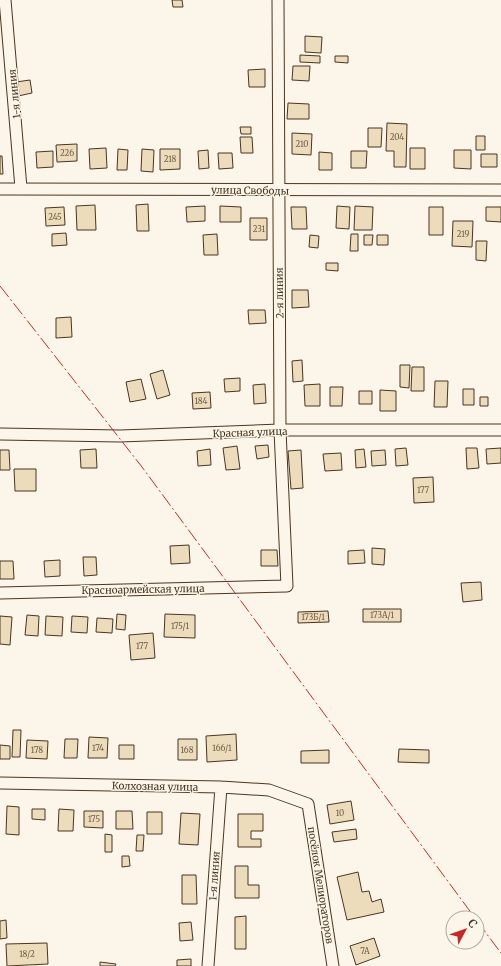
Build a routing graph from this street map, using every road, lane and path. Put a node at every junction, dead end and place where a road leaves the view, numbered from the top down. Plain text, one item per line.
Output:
1 (5, 0) edge
2 (278, 0) edge
3 (21, 188) junction
4 (0, 189) edge
5 (501, 190) edge
6 (278, 191) junction
7 (280, 430) junction
8 (501, 430) edge
9 (0, 434) edge
10 (287, 586) joint
11 (0, 593) edge
12 (0, 783) edge
13 (220, 787) junction
14 (308, 804) joint
15 (208, 966) edge
16 (333, 966) edge

1 - 3 street, 1-я линия
2 - 6 street, 2-я линия
3 - 4 street, улица Свободы
3 - 6 street, улица Свободы
5 - 6 street, улица Свободы
6 - 7 street, 2-я линия
7 - 8 street, Красная улица
7 - 9 street, Красная улица
7 - 10 street, 2-я линия
10 - 11 street, Красноармейская улица
12 - 13 street, Колхозная улица
13 - 14 street, Колхозная улица
13 - 15 street, 1-я линия
14 - 16 street, посёлок Мелиораторов

